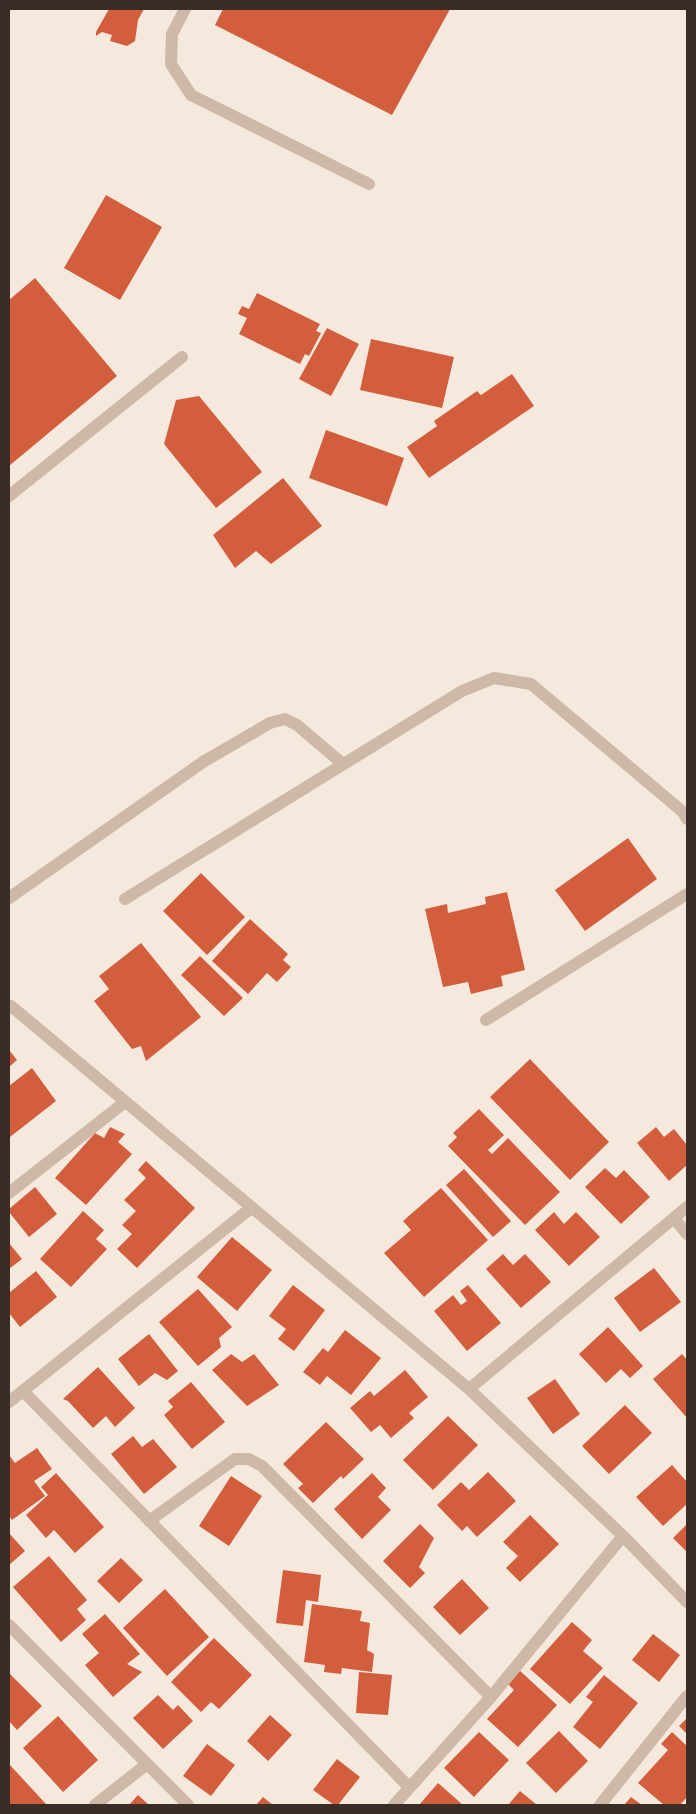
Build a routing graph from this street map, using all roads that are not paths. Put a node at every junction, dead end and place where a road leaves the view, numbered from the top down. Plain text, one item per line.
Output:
1 (185, 9) edge
2 (369, 184) dead end
3 (182, 357) dead end
4 (9, 496) edge
5 (343, 764) junction
6 (687, 819) edge
7 (687, 894) edge
8 (9, 898) edge
9 (125, 899) dead end
10 (9, 1006) edge
11 (486, 1020) dead end
12 (125, 1102) junction
13 (9, 1193) edge
14 (687, 1207) edge
15 (251, 1208) junction
16 (674, 1218) junction
17 (687, 1234) edge
18 (469, 1389) junction
19 (23, 1391) junction
20 (9, 1402) edge
21 (148, 1521) junction
22 (623, 1536) junction
23 (687, 1602) edge
24 (9, 1625) edge
25 (687, 1696) edge
26 (490, 1697) junction
27 (147, 1764) junction
28 (409, 1787) junction
29 (95, 1805) edge
30 (188, 1805) edge
31 (394, 1805) edge
32 (600, 1805) edge

1 - 2 street
3 - 4 street
5 - 6 street
5 - 8 street
5 - 9 street
7 - 11 street
10 - 12 street
12 - 13 street
12 - 15 street
14 - 16 street
15 - 18 street
15 - 19 street
16 - 17 street
16 - 18 street
18 - 22 street
19 - 20 street
19 - 21 street
21 - 26 street
21 - 28 street
22 - 23 street
22 - 26 street
24 - 27 street
25 - 32 street
26 - 28 street
27 - 29 street
27 - 30 street
28 - 31 street

